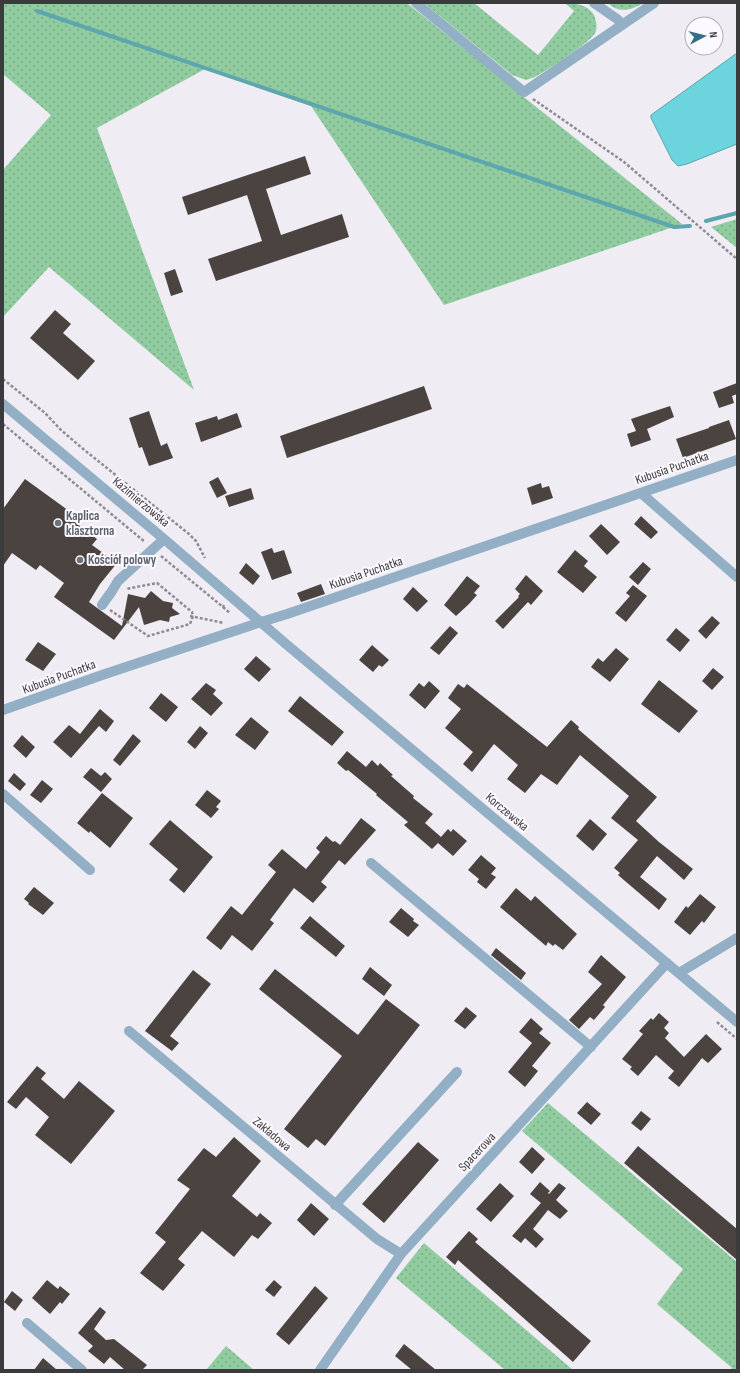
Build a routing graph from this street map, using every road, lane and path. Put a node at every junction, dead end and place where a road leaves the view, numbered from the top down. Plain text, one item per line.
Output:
1 (416, 3) edge
2 (594, 3) edge
3 (654, 3) edge
4 (622, 24) junction
5 (524, 92) junction
6 (737, 259) edge
7 (3, 379) edge
8 (3, 404) edge
9 (3, 424) edge
10 (737, 460) edge
11 (641, 493) junction
12 (164, 539) junction
13 (153, 549) junction
14 (207, 562) dead end
15 (737, 577) edge
16 (112, 591) junction
17 (231, 597) junction
18 (102, 605) joint
19 (192, 616) junction
20 (261, 622) junction
21 (226, 624) dead end
22 (3, 710) edge
23 (3, 794) edge
24 (371, 864) dead end
25 (90, 870) dead end
26 (737, 938) edge
27 (668, 963) junction
28 (679, 973) junction
29 (737, 1022) edge
30 (129, 1031) dead end
31 (591, 1047) junction
32 (457, 1072) dead end
33 (335, 1205) junction
34 (401, 1254) junction
35 (27, 1323) dead end
36 (82, 1370) edge
37 (320, 1370) edge

1 - 5 street
2 - 4 street
3 - 4 street
4 - 5 street
5 - 6 path
7 - 14 path
8 - 12 street, Kazimierzowska
9 - 13 path
10 - 11 street, Kubusia Puchatka
11 - 15 street
11 - 20 street, Kubusia Puchatka
12 - 13 street
12 - 17 street, Kazimierzowska
13 - 16 street
13 - 17 path
16 - 18 street
16 - 19 path
17 - 20 street, Kazimierzowska
18 - 19 path
19 - 21 path
20 - 22 street, Kubusia Puchatka
20 - 27 street, Korczewska
23 - 25 street
24 - 31 street
26 - 28 street
27 - 28 street, Korczewska
27 - 31 street, Spacerowa
28 - 29 street, Korczewska
30 - 33 street, Zakładowa
31 - 34 street, Spacerowa
32 - 33 street
33 - 34 street, Zakładowa
34 - 37 street, Spacerowa
35 - 36 street

